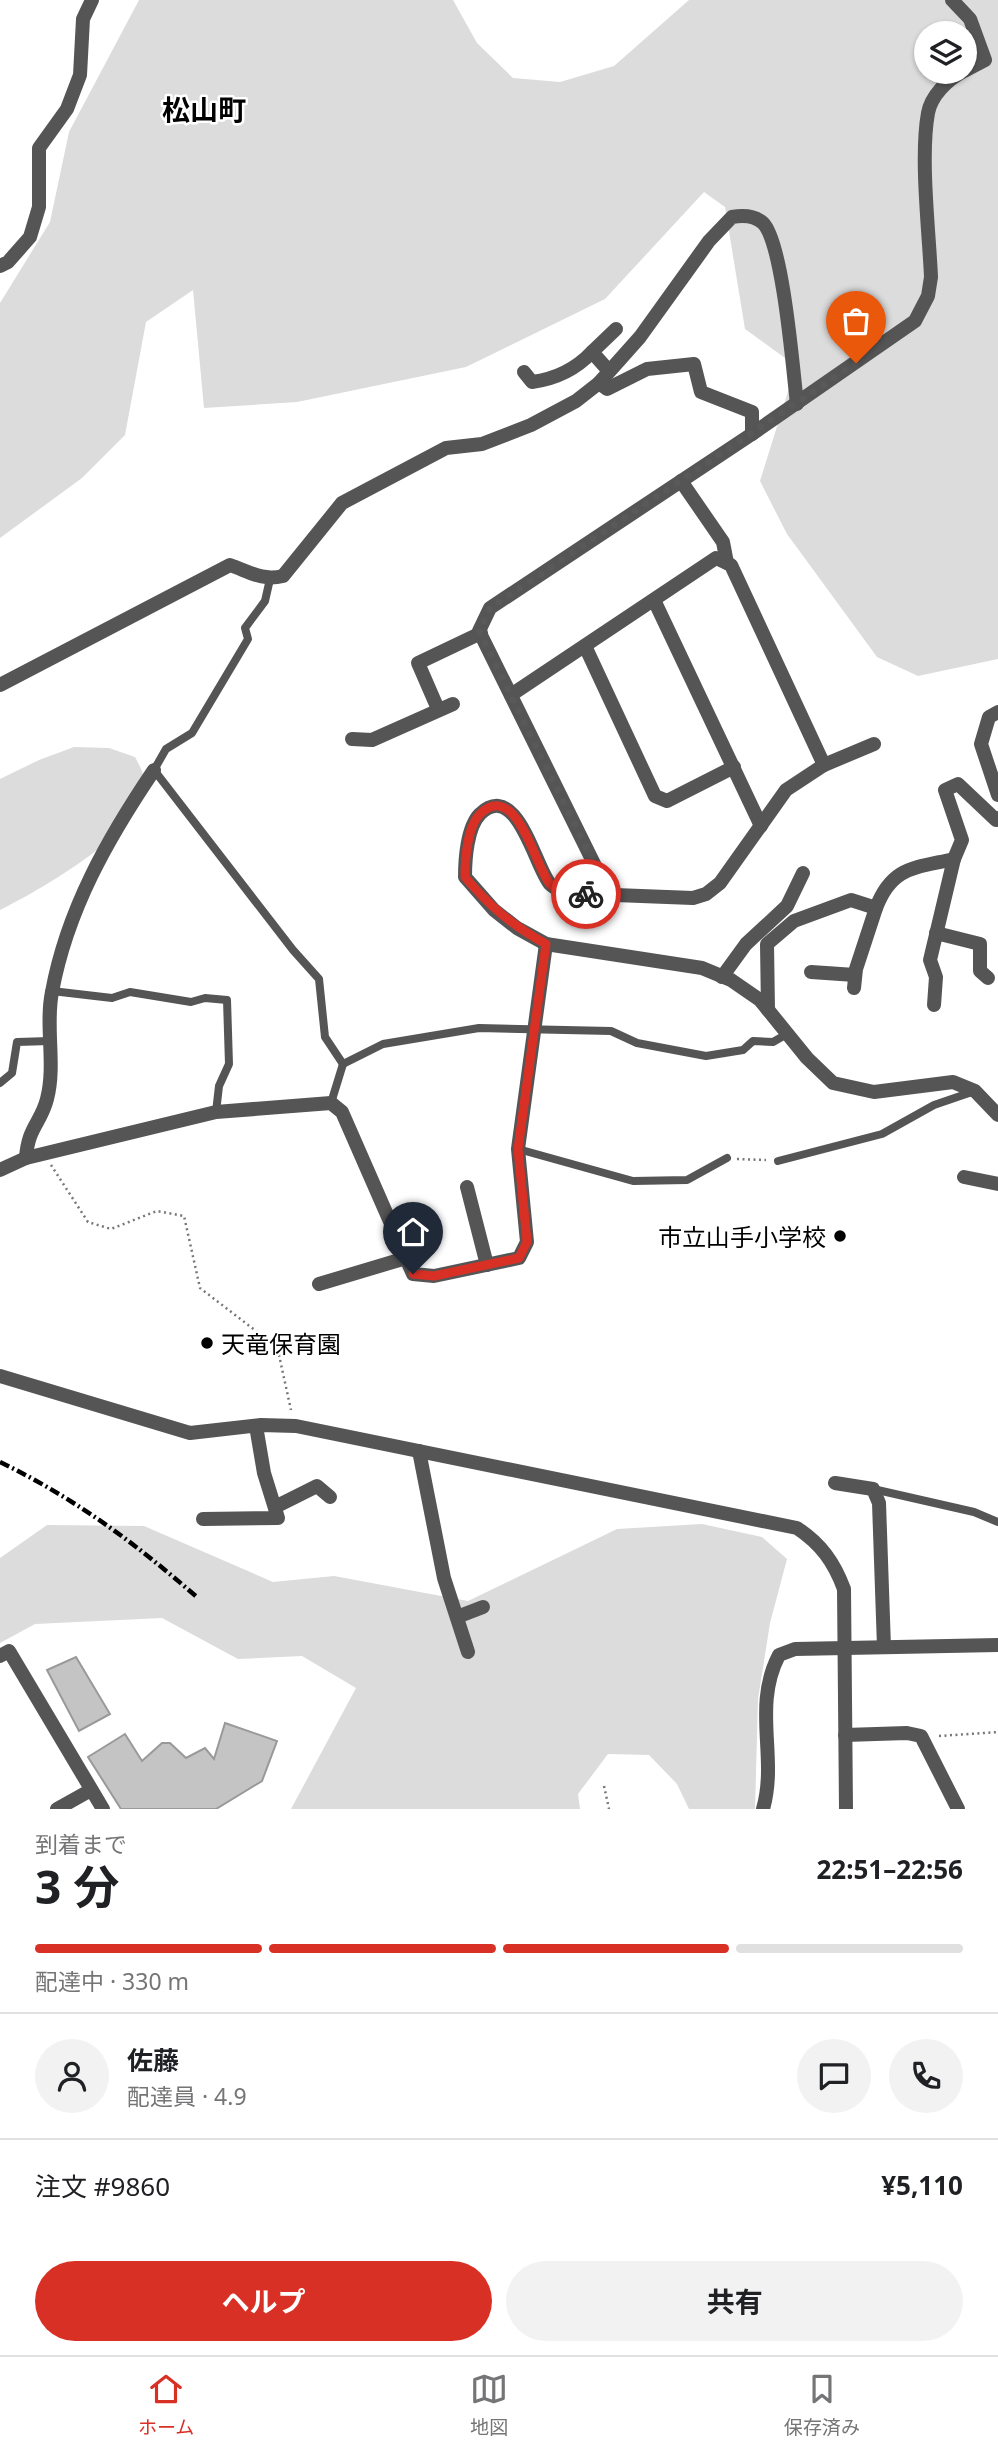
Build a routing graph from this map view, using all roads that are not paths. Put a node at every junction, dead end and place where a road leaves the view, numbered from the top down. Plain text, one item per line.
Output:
1 (92, 0) edge
2 (952, 0) edge
3 (971, 21) edge
4 (977, 38) edge
5 (977, 64) edge
6 (948, 84) edge
7 (0, 266) edge
8 (616, 329) dead end
9 (592, 352) junction
10 (610, 370) junction
11 (524, 372) dead end
12 (599, 383) junction
13 (797, 404) junction
14 (752, 434) junction
15 (681, 481) junction
16 (727, 563) junction
17 (270, 579) junction
18 (654, 600) junction
19 (481, 633) junction
20 (585, 646) junction
21 (0, 685) edge
22 (511, 695) junction
23 (453, 704) dead end
24 (438, 709) junction
25 (998, 712) edge
26 (352, 739) dead end
27 (874, 744) dead end
28 (824, 765) junction
29 (734, 767) junction
30 (155, 770) junction
31 (998, 795) edge
32 (998, 818) edge
33 (761, 826) junction
34 (954, 859) junction
35 (803, 873) dead end
36 (609, 894) junction
37 (876, 908) junction
38 (936, 933) junction
39 (546, 944) junction
40 (811, 972) dead end
41 (722, 977) junction
42 (988, 978) dead end
43 (52, 991) junction
44 (934, 1004) dead end
45 (768, 1010) junction
46 (534, 1028) junction
47 (787, 1034) junction
48 (50, 1041) junction
49 (343, 1064) junction
50 (0, 1083) edge
51 (975, 1091) junction
52 (331, 1103) junction
53 (216, 1112) junction
54 (998, 1115) edge
55 (518, 1149) junction
56 (26, 1158) junction
57 (727, 1158) road end
58 (778, 1161) road end
59 (0, 1170) edge
60 (964, 1177) dead end
61 (998, 1184) edge
62 (467, 1187) dead end
63 (406, 1258) junction
64 (487, 1265) junction
65 (319, 1283) dead end
66 (0, 1376) edge
67 (256, 1426) junction
68 (419, 1451) junction
69 (835, 1483) dead end
70 (873, 1489) junction
71 (330, 1497) dead end
72 (275, 1507) junction
73 (203, 1519) dead end
74 (998, 1522) edge
75 (483, 1607) dead end
76 (457, 1617) junction
77 (998, 1645) edge
78 (844, 1647) junction
79 (884, 1647) junction
80 (468, 1652) dead end
81 (0, 1656) edge
82 (845, 1735) junction
83 (92, 1790) junction
84 (57, 1809) edge
85 (103, 1809) edge
86 (763, 1809) edge
87 (846, 1809) edge
88 (958, 1809) edge

1 - 7 street
2 - 3 street
4 - 5 street
6 - 13 street
8 - 9 street
9 - 10 street
9 - 11 street
10 - 12 street
10 - 13 street
12 - 14 street
12 - 17 street
13 - 14 street
14 - 15 street
15 - 16 street
15 - 19 street
16 - 18 street
16 - 28 street
17 - 21 street
17 - 30 lane
18 - 20 street
18 - 29 street
19 - 22 street
19 - 24 street
20 - 22 street
20 - 29 street
22 - 36 street
23 - 24 street
24 - 26 street
25 - 31 street
27 - 28 street
28 - 33 street
29 - 33 street
30 - 43 street
30 - 49 lane
32 - 34 street
33 - 36 street
34 - 37 street
34 - 38 street
35 - 41 street
36 - 39 street
37 - 40 street
37 - 45 street
38 - 42 street
38 - 44 street
39 - 41 street
39 - 46 street
41 - 45 street
43 - 48 street
43 - 53 lane
45 - 47 street
46 - 47 lane
46 - 49 lane
46 - 55 street
47 - 51 street
48 - 50 lane
48 - 56 street
49 - 52 lane
51 - 54 street
51 - 58 lane
52 - 53 street
52 - 63 street
53 - 56 street
55 - 57 lane
55 - 64 street
56 - 59 street
60 - 61 street
62 - 64 street
63 - 64 street
63 - 65 street
66 - 67 street
67 - 68 street
67 - 72 street
68 - 76 street
68 - 78 street
69 - 70 street
70 - 74 lane
70 - 79 street
71 - 72 street
72 - 73 street
75 - 76 street
76 - 80 street
77 - 79 street
78 - 79 street
78 - 82 street
78 - 86 street
81 - 83 street
82 - 87 street
82 - 88 street
83 - 84 street
83 - 85 street

